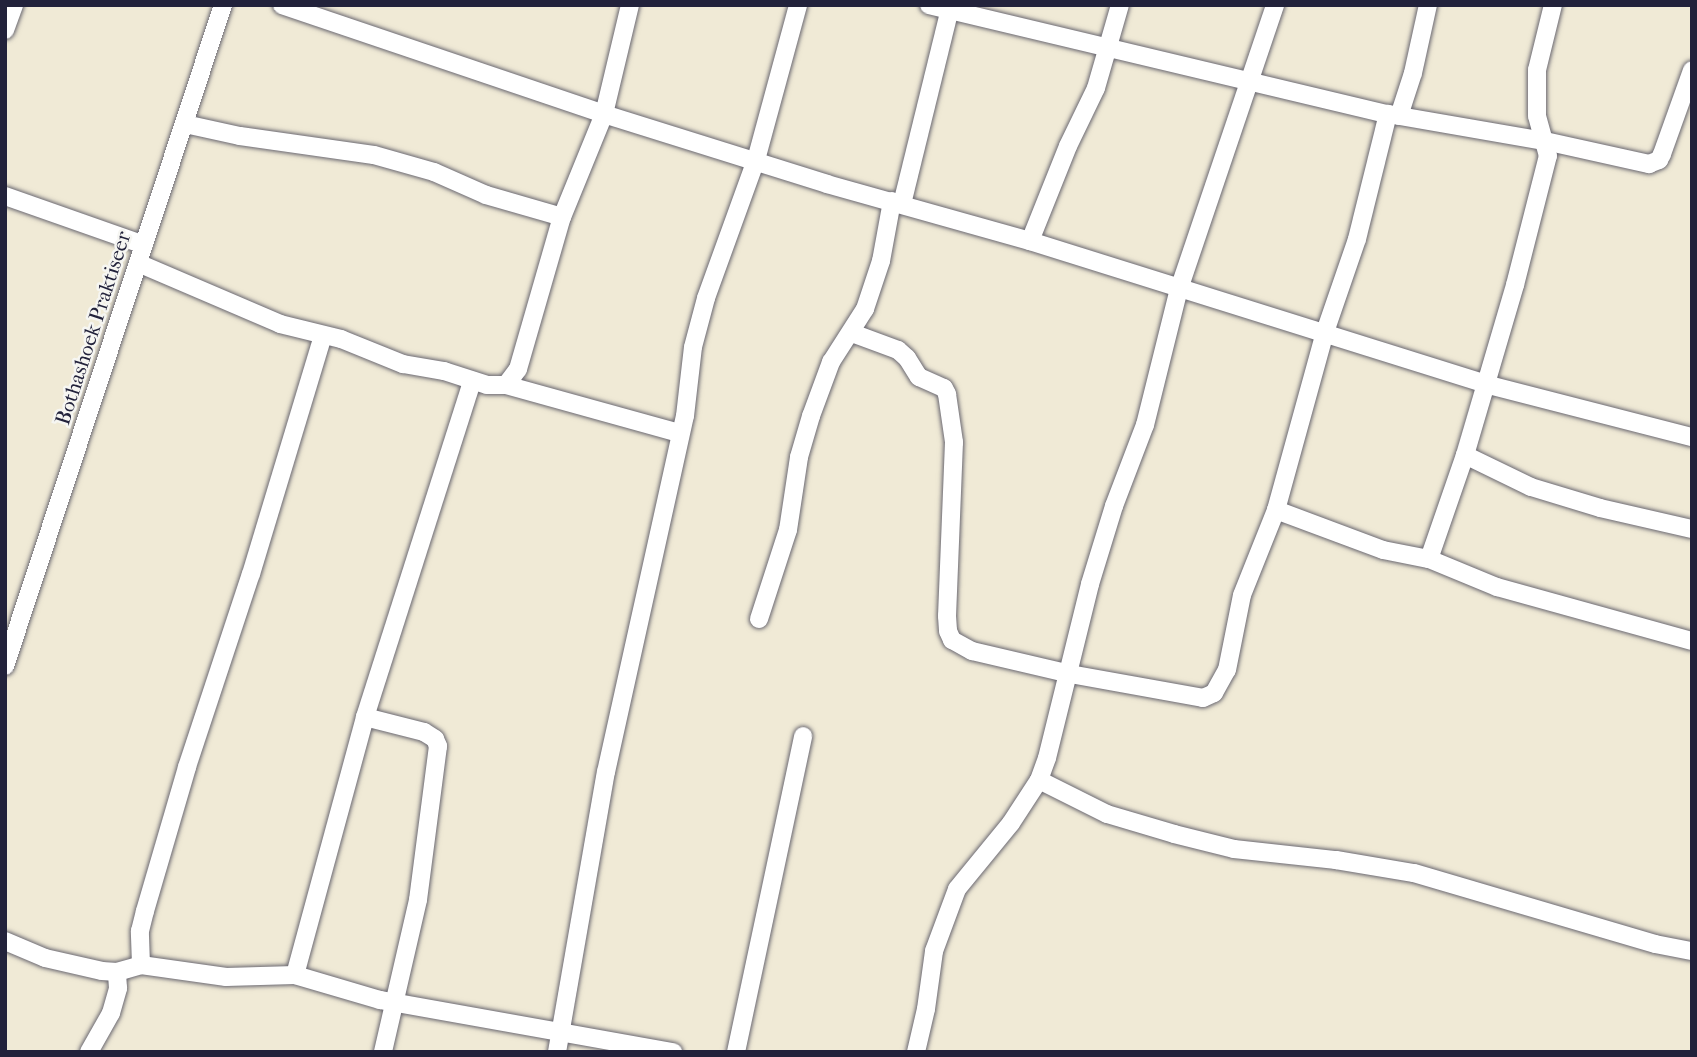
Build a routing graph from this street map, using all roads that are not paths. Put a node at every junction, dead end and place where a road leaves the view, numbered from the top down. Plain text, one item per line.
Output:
1 (14, 5) edge
2 (223, 5) edge
3 (630, 5) edge
4 (798, 5) edge
5 (929, 5) edge
6 (1120, 5) edge
7 (1275, 5) edge
8 (1427, 5) edge
9 (1553, 5) edge
10 (289, 6) edge
11 (951, 8) edge
12 (5, 30) edge
13 (1108, 47) junction
14 (1692, 70) edge
15 (1251, 82) junction
16 (604, 114) junction
17 (1393, 115) junction
18 (185, 124) junction
19 (1545, 141) junction
20 (756, 160) junction
21 (5, 196) edge
22 (897, 203) junction
23 (562, 217) junction
24 (1030, 241) junction
25 (144, 245) junction
26 (138, 263) junction
27 (1179, 289) junction
28 (1325, 332) junction
29 (852, 333) junction
30 (323, 336) junction
31 (472, 381) junction
32 (1485, 384) junction
33 (506, 385) junction
34 (679, 433) junction
35 (1692, 437) edge
36 (1465, 455) junction
37 (1276, 510) junction
38 (1692, 529) edge
39 (1429, 559) junction
40 (759, 619) dead end
41 (1692, 640) edge
42 (5, 666) edge
43 (1070, 674) junction
44 (365, 717) junction
45 (803, 737) dead end
46 (1039, 780) junction
47 (5, 941) edge
48 (1692, 951) edge
49 (141, 965) junction
50 (117, 972) junction
51 (295, 975) junction
52 (394, 1000) junction
53 (559, 1030) junction
54 (89, 1052) edge
55 (383, 1052) edge
56 (557, 1052) edge
57 (673, 1052) edge
58 (736, 1052) edge
59 (916, 1052) edge

1 - 12 street
2 - 18 street, Bothashoek Praktiseer
3 - 16 street
4 - 20 street
5 - 11 street
6 - 13 street
7 - 15 street
8 - 17 street
9 - 19 street
10 - 16 street
11 - 13 street
11 - 22 street
13 - 15 street
13 - 24 street
14 - 19 street
15 - 17 street
15 - 27 street
16 - 20 street
16 - 23 street
17 - 19 street
17 - 28 street
18 - 23 street
18 - 25 street, Bothashoek Praktiseer
19 - 32 street
20 - 22 street
20 - 34 street
21 - 25 street
22 - 24 street
22 - 29 street
23 - 33 street
24 - 27 street
25 - 26 street, Bothashoek Praktiseer
26 - 30 street
26 - 42 street, Bothashoek Praktiseer
27 - 28 street
27 - 43 street
28 - 32 street
28 - 37 street
29 - 40 street
29 - 43 street
30 - 31 street
30 - 49 street
31 - 33 street
31 - 44 street
32 - 35 street
32 - 36 street
33 - 34 street
34 - 53 street
36 - 38 street
36 - 39 street
37 - 39 street
37 - 43 street
39 - 41 street
43 - 46 street
44 - 51 street
44 - 52 street
45 - 58 street
46 - 48 street
46 - 59 street
47 - 50 street
49 - 50 street
49 - 51 street
50 - 54 street
51 - 52 street
52 - 53 street
52 - 55 street
53 - 56 street
53 - 57 street

